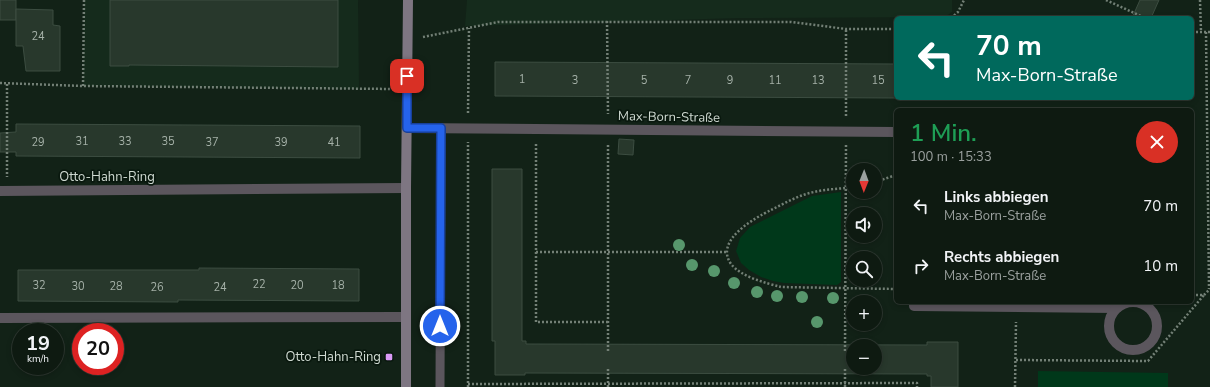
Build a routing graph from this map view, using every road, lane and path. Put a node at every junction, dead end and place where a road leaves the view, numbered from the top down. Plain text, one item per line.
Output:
1 (84, 0) edge
2 (408, 0) edge
3 (964, 0) edge
4 (1106, 0) edge
5 (1200, 0) edge
6 (953, 16) edge
7 (1141, 16) edge
8 (607, 21) junction
9 (469, 28) junction
10 (846, 29) junction
11 (894, 29) edge
12 (1194, 32) edge
13 (1201, 32) junction
14 (1208, 32) edge
15 (407, 40) junction
16 (0, 83) edge
17 (7, 84) junction
18 (83, 86) junction
19 (407, 89) junction
20 (407, 128) junction
21 (441, 128) junction
22 (468, 128) junction
23 (536, 129) junction
24 (608, 130) junction
25 (846, 132) junction
26 (894, 132) edge
27 (894, 176) edge
28 (882, 180) edge
29 (406, 188) junction
30 (845, 188) junction
31 (4, 191) edge
32 (536, 252) junction
33 (608, 252) junction
34 (727, 252) junction
35 (845, 288) junction
36 (894, 289) edge
37 (1210, 289) edge
38 (1194, 295) edge
39 (1204, 295) junction
40 (914, 304) edge
41 (1125, 304) edge
42 (1142, 304) edge
43 (1016, 308) junction
44 (1117, 308) junction
45 (406, 317) junction
46 (0, 318) edge
47 (608, 322) junction
48 (608, 351) dead end
49 (845, 351) dead end
50 (1016, 360) junction
51 (608, 367) dead end
52 (845, 367) dead end
53 (845, 383) junction
54 (608, 385) edge
55 (468, 386) edge
56 (406, 387) edge
57 (440, 387) edge
58 (845, 387) edge
59 (917, 387) edge
60 (1015, 387) edge

1 - 18 path
2 - 15 street
3 - 6 path
4 - 7 path
5 - 13 path
8 - 9 path
8 - 10 path
8 - 24 path
9 - 15 path
9 - 22 path
10 - 11 path
10 - 25 path
12 - 13 path
13 - 14 path
14 - 37 path
15 - 19 street
16 - 17 path
17 - 18 path
17 - 31 path
18 - 19 path
19 - 20 street
20 - 21 street, Max-Born-Straße
20 - 29 street
21 - 22 street, Max-Born-Straße
21 - 57 lane
22 - 23 street, Max-Born-Straße
22 - 55 path
23 - 24 street, Max-Born-Straße
23 - 32 path
24 - 25 street, Max-Born-Straße
24 - 33 path
25 - 26 street, Max-Born-Straße
25 - 30 path
27 - 28 path
29 - 31 street, Otto-Hahn-Ring
29 - 45 street
30 - 34 path
30 - 35 path
32 - 33 path
32 - 47 path
33 - 34 path
33 - 47 path
34 - 35 path
35 - 36 path
35 - 49 path
37 - 39 path
38 - 39 path
39 - 50 path
40 - 43 street
41 - 44 street
42 - 44 street
43 - 44 street
43 - 50 path
45 - 46 street
45 - 56 street
47 - 48 path
50 - 60 path
51 - 54 path
52 - 53 path
53 - 54 path
53 - 58 path
53 - 59 path
54 - 55 path

